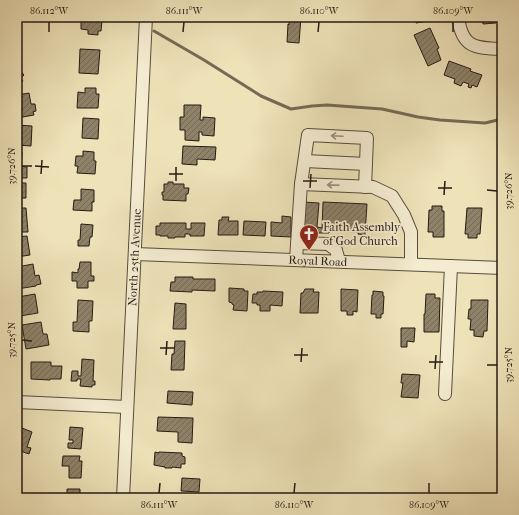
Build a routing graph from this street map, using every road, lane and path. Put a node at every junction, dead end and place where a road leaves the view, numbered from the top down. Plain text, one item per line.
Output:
1 (146, 17) edge
2 (458, 17) edge
3 (502, 49) edge
4 (305, 161) junction
5 (366, 164) junction
6 (301, 184) junction
7 (365, 187) junction
8 (297, 243) junction
9 (135, 254) junction
10 (296, 260) junction
11 (339, 262) junction
12 (411, 264) junction
13 (451, 266) junction
14 (502, 268) edge
15 (445, 394) dead end
16 (17, 402) edge
17 (127, 408) junction
18 (123, 498) edge

1 - 9 street, North 25th Avenue
2 - 3 street
4 - 5 street
5 -> 4 street
4 - 6 street
5 - 7 street
7 -> 6 street
6 - 8 street
7 - 12 street
8 - 10 street
8 - 11 street
9 - 10 street, Royal Road
9 - 17 street, North 25th Avenue
10 - 11 street, Royal Road
11 - 12 street, Royal Road
12 - 13 street, Royal Road
13 - 14 street, Royal Road
13 - 15 street
16 - 17 street
17 - 18 street, North 25th Avenue

